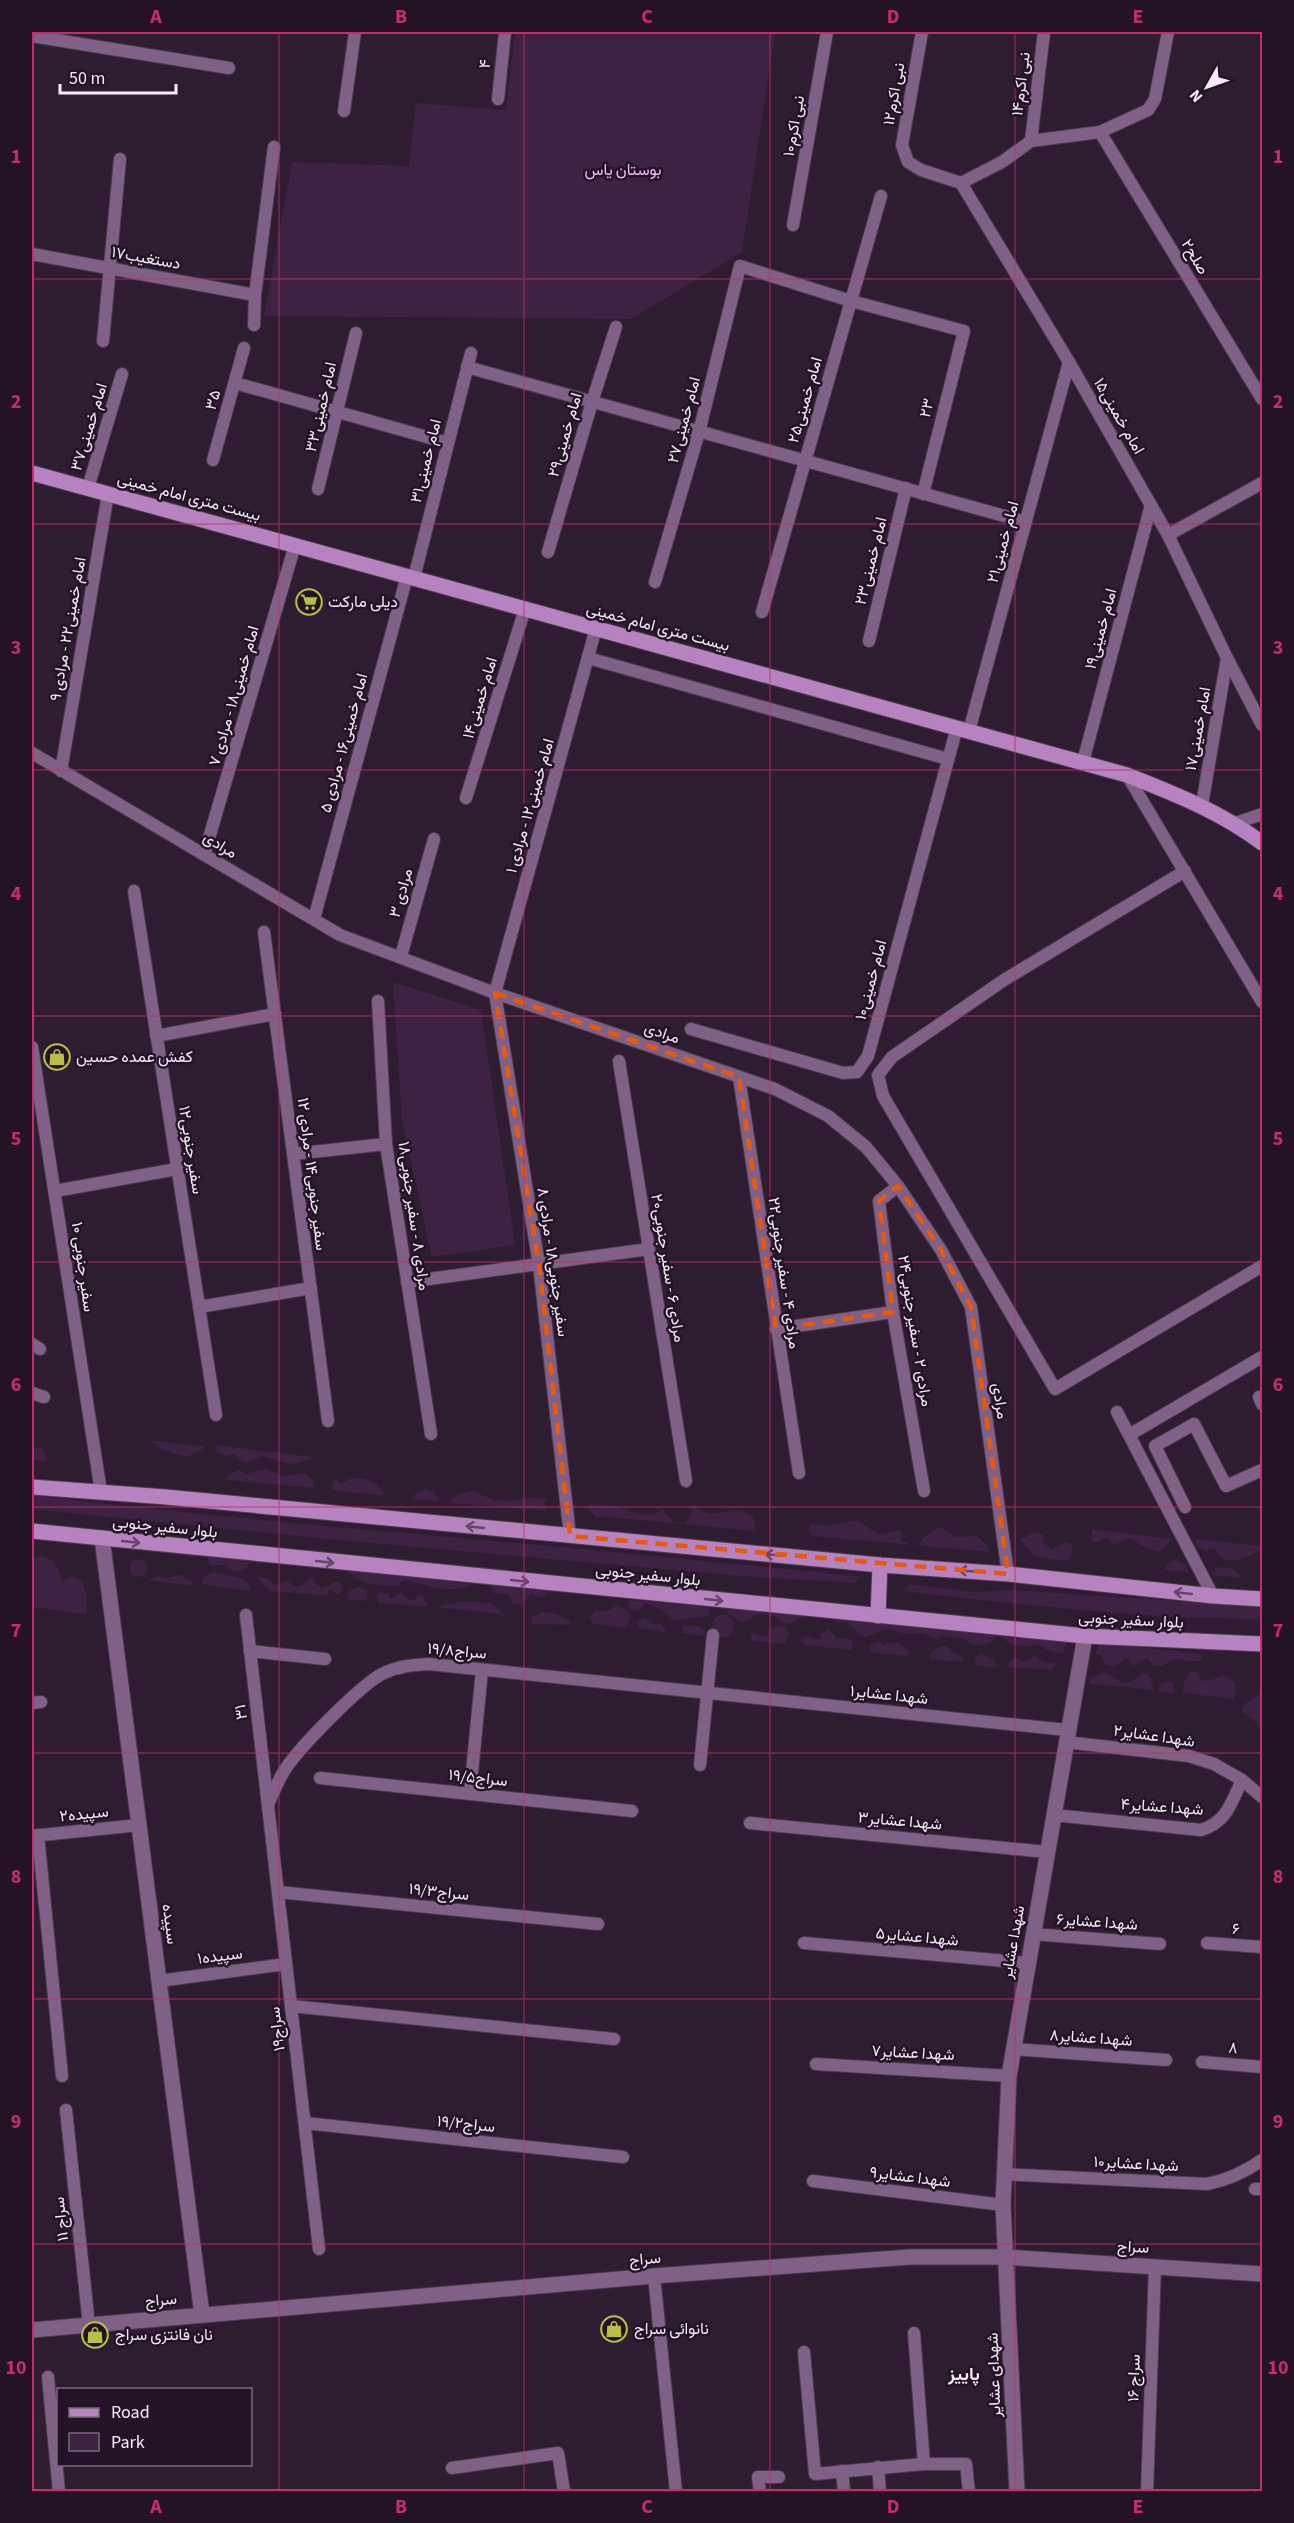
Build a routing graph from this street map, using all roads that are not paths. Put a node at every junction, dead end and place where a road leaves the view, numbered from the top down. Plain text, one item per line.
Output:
1 (355, 32) edge
2 (505, 32) edge
3 (826, 32) edge
4 (922, 32) edge
5 (1044, 32) edge
6 (1168, 32) edge
7 (32, 36) edge
8 (229, 68) dead end
9 (498, 99) dead end
10 (344, 111) dead end
11 (1100, 132) junction
12 (1031, 141) junction
13 (274, 147) dead end
14 (120, 159) dead end
15 (962, 183) junction
16 (881, 196) dead end
17 (793, 225) dead end
18 (32, 254) edge
19 (108, 268) junction
20 (255, 295) junction
21 (851, 301) junction
22 (254, 325) dead end
23 (616, 327) dead end
24 (356, 333) dead end
25 (103, 341) dead end
26 (244, 348) dead end
27 (471, 352) dead end
28 (1069, 362) junction
29 (467, 367) junction
30 (122, 374) dead end
31 (235, 383) junction
32 (1263, 399) edge
33 (592, 402) junction
34 (338, 412) junction
35 (699, 432) junction
36 (448, 444) junction
37 (213, 460) dead end
38 (805, 461) junction
39 (32, 473) edge
40 (1263, 483) edge
41 (88, 488) junction
42 (318, 489) dead end
43 (906, 489) junction
44 (108, 494) junction
45 (923, 494) junction
46 (1151, 505) junction
47 (1026, 522) junction
48 (1168, 535) junction
49 (296, 545) junction
50 (548, 552) dead end
51 (411, 577) junction
52 (656, 582) dead end
53 (525, 609) junction
54 (762, 612) dead end
55 (596, 628) junction
56 (869, 641) dead end
57 (588, 658) junction
58 (1227, 658) junction
59 (1263, 724) edge
60 (963, 729) junction
61 (32, 753) edge
62 (948, 759) junction
63 (1083, 762) junction
64 (61, 771) junction
65 (1127, 775) junction
66 (466, 798) dead end
67 (1202, 805) junction
68 (1263, 814) edge
69 (1236, 823) junction
70 (434, 840) dead end
71 (1263, 843) edge
72 (204, 855) junction
73 (1185, 871) junction
74 (134, 891) dead end
75 (314, 919) junction
76 (264, 932) dead end
77 (401, 956) junction
78 (495, 993) junction
79 (378, 1001) dead end
80 (1263, 1002) edge
81 (275, 1014) junction
82 (691, 1029) dead end
83 (156, 1036) junction
84 (32, 1047) edge
85 (619, 1061) dead end
86 (739, 1077) junction
87 (386, 1144) junction
88 (293, 1154) junction
89 (177, 1169) junction
90 (898, 1186) junction
91 (55, 1191) junction
92 (649, 1249) junction
93 (539, 1265) junction
94 (1263, 1266) edge
95 (407, 1282) junction
96 (310, 1288) junction
97 (199, 1307) junction
98 (893, 1312) junction
99 (776, 1329) junction
100 (1263, 1357) edge
101 (32, 1393) edge
102 (44, 1397) dead end
103 (1117, 1412) dead end
104 (216, 1415) dead end
105 (328, 1421) dead end
106 (430, 1434) dead end
107 (1129, 1435) junction
108 (1263, 1470) edge
109 (799, 1473) dead end
110 (686, 1481) dead end
111 (32, 1487) edge
112 (924, 1491) dead end
113 (101, 1492) junction
114 (1185, 1507) dead end
115 (32, 1531) edge
116 (570, 1536) junction
117 (102, 1539) junction
118 (879, 1565) junction
119 (1008, 1574) junction
120 (1213, 1596) junction
121 (1263, 1599) edge
122 (246, 1615) dead end
123 (878, 1616) junction
124 (712, 1635) dead end
125 (1084, 1636) junction
126 (1263, 1644) edge
127 (250, 1651) junction
128 (326, 1659) dead end
129 (482, 1670) junction
130 (707, 1693) junction
131 (1066, 1736) junction
132 (700, 1765) dead end
133 (321, 1778) dead end
134 (1242, 1780) junction
135 (470, 1793) junction
136 (1263, 1797) edge
137 (268, 1805) junction
138 (632, 1811) dead end
139 (1053, 1815) junction
140 (750, 1823) dead end
141 (139, 1825) junction
142 (35, 1835) edge
143 (1047, 1852) junction
144 (278, 1892) junction
145 (598, 1924) dead end
146 (1033, 1934) junction
147 (804, 1943) dead end
148 (1207, 1943) dead end
149 (1160, 1944) dead end
150 (1263, 1947) edge
151 (286, 1964) junction
152 (1028, 1964) junction
153 (159, 1981) junction
154 (291, 2006) junction
155 (614, 2039) dead end
156 (1013, 2049) junction
157 (1166, 2060) dead end
158 (1202, 2062) dead end
159 (816, 2064) dead end
160 (1263, 2067) edge
161 (62, 2076) dead end
162 (1009, 2076) junction
163 (66, 2110) dead end
164 (305, 2123) junction
165 (623, 2157) dead end
166 (1263, 2160) edge
167 (1003, 2174) junction
168 (813, 2181) dead end
169 (1003, 2205) junction
170 (319, 2249) dead end
171 (1006, 2257) junction
172 (1155, 2266) junction
173 (1263, 2274) edge
174 (654, 2276) junction
175 (201, 2315) junction
176 (89, 2325) junction
177 (32, 2330) edge
178 (914, 2333) dead end
179 (804, 2352) dead end
180 (48, 2377) dead end
181 (924, 2464) junction
182 (878, 2467) junction
183 (452, 2468) dead end
184 (842, 2472) junction
185 (779, 2477) dead end
186 (59, 2492) edge
187 (564, 2492) edge
188 (676, 2492) edge
189 (760, 2492) edge
190 (844, 2492) edge
191 (880, 2492) edge
192 (969, 2492) edge
193 (1017, 2492) edge
194 (1147, 2492) edge

1 - 10 street
2 - 9 street, ۴
3 - 17 street, نبی اکرم۱۰
4 - 15 street, نبی اکرم۱۲
5 - 12 street, نبی اکرم۱۴
6 - 11 street
7 - 8 street
11 - 12 street
11 - 32 street, صلح۲
12 - 15 street
13 - 20 street
14 - 19 street
15 - 28 street, ۱۵امام خمینی
16 - 21 street, امام خمینی۲۵
18 - 19 street, دستغیب۱۷
19 - 20 street, دستغیب۱۷
19 - 25 street
20 - 22 street
21 - 35 street, امام خمینی۲۷
21 - 38 street, امام خمینی۲۵
21 - 45 street, ۲۳
23 - 33 street, امام خمینی۲۹
24 - 34 street, امام خمینی۳۳
26 - 31 street, ۳۵
27 - 29 street, امام خمینی۳۱
28 - 46 street, ۱۵امام خمینی
28 - 47 street, امام خمینی۲۱
29 - 33 street
29 - 36 street, امام خمینی۳۱
30 - 41 street, امام خمینی۳۷
31 - 34 street
31 - 37 street, ۳۵
33 - 35 street
33 - 50 street, امام خمینی۲۹
34 - 36 street
34 - 42 street, امام خمینی۳۳
35 - 38 street
35 - 52 street, امام خمینی۲۷
36 - 51 street, امام خمینی۳۱
38 - 43 street
38 - 54 street, امام خمینی۲۵
39 - 41 main road, بیست متری امام خمینی
40 - 48 street
41 - 44 main road, بیست متری امام خمینی
43 - 45 street
43 - 56 street, امام خمینی۲۳
44 - 49 main road, بیست متری امام خمینی
44 - 64 street, امام خمینی۲۲ - مرادی ۹
45 - 47 street
46 - 48 street, ۱۵امام خمینی
46 - 63 street, امام خمینی۱۹
47 - 60 street, امام خمینی۲۱
48 - 58 street, ۱۵امام خمینی
49 - 51 main road, بیست متری امام خمینی
49 - 72 street, امام خمینی۱۸ - مرادی ۷
51 - 53 main road, بیست متری امام خمینی
51 - 75 street, امام خمینی۱۶ - مرادی ۵
53 - 55 main road, بیست متری امام خمینی
53 - 66 street, امام خمینی۱۴
55 - 57 street, امام خمینی۱۲ - مرادی ۱
55 - 60 main road, بیست متری امام خمینی
57 - 62 street
57 - 78 street, امام خمینی۱۲ - مرادی ۱
58 - 59 street, ۱۵امام خمینی
58 - 67 street, امام خمینی۱۷
60 - 62 street, امام خمینی۱۰
60 - 63 main road, بیست متری امام خمینی
61 - 64 street, مرادی
62 - 82 street, امام خمینی۱۰
63 - 65 main road, بیست متری امام خمینی
64 - 72 street, مرادی
65 - 67 main road, بیست متری امام خمینی
65 - 73 street
67 - 69 main road, بیست متری امام خمینی
68 - 69 street
69 - 71 main road, بیست متری امام خمینی
70 - 77 street, مرادی ۳
72 - 75 street, مرادی
73 - 80 street
73 - 94 street
74 - 83 street, سفیر جنوبی۱۲
75 - 77 street, مرادی
76 - 81 street, سفیر جنوبی۱۴ - مرادی ۱۲
77 - 78 street, مرادی
78 - 86 street, مرادی
78 - 93 street, سفیر جنوبی۱۸ - مرادی ۸
79 - 87 street, مرادی ۸ - سفیر جنوبی۱۸
81 - 83 street
81 - 88 street, سفیر جنوبی۱۴ - مرادی ۱۲
83 - 89 street, سفیر جنوبی۱۲
84 - 91 street, سفیر جنوبی ۱۰
85 - 92 street, مرادی ۶ - سفیر جنوبی۲۰
86 - 90 street, مرادی
86 - 99 street, مرادی ۴ - سفیر جنوبی۲۲
87 - 88 street
87 - 95 street, مرادی ۸ - سفیر جنوبی۱۸
88 - 96 street, سفیر جنوبی۱۴ - مرادی ۱۲
89 - 91 street
89 - 97 street, سفیر جنوبی۱۲
90 - 98 street, مرادی ۲ - سفیر جنوبی۲۴
90 - 119 street, مرادی
91 - 113 street, سفیر جنوبی ۱۰
92 - 93 street
92 - 110 street, مرادی ۶ - سفیر جنوبی۲۰
93 - 95 street
93 - 116 street, سفیر جنوبی۱۸ - مرادی ۸
95 - 106 street, مرادی ۸ - سفیر جنوبی۱۸
96 - 97 street
96 - 105 street, سفیر جنوبی۱۴ - مرادی ۱۲
97 - 104 street, سفیر جنوبی۱۲
98 - 99 street
98 - 112 street, مرادی ۲ - سفیر جنوبی۲۴
99 - 109 street, مرادی ۴ - سفیر جنوبی۲۲
100 - 107 street
101 - 102 street
103 - 107 street
107 - 120 street
108 - 114 street
111 - 113 main road, بلوار سفیر جنوبی
116 -> 113 main road, بلوار سفیر جنوبی
115 - 117 main road, بلوار سفیر جنوبی
118 -> 116 main road, بلوار سفیر جنوبی
117 -> 123 main road, بلوار سفیر جنوبی
117 - 141 street, سپیده
119 -> 118 main road, بلوار سفیر جنوبی
118 - 123 main road
120 -> 119 main road, بلوار سفیر جنوبی
120 - 121 main road, بلوار سفیر جنوبی
122 - 127 street, ۳۱
123 - 125 main road, بلوار سفیر جنوبی
124 - 130 street
125 - 126 main road, بلوار سفیر جنوبی
125 - 131 street, شهدا عشایر
127 - 128 street
127 - 137 street, ۳۱
129 - 130 street, سراج۱۹/۸
129 - 135 street
129 - 137 street, سراج۱۹/۸
130 - 131 street, شهدا عشایر۱
130 - 132 street
131 - 134 street, شهدا عشایر۲
131 - 139 street, شهدا عشایر
133 - 135 street, سراج۱۹/۵
134 - 136 street, شهدا عشایر۲
134 - 139 street, شهدا عشایر۴
135 - 138 street, سراج۱۹/۵
137 - 144 street, سراج۱۹
139 - 143 street, شهدا عشایر
140 - 143 street, شهدا عشایر۳
141 - 142 street, سپیده۲
141 - 153 street, سپیده
142 - 161 street
143 - 146 street, شهدا عشایر
144 - 145 street, سراج۱۹/۳
144 - 151 street, سراج۱۹
146 - 149 street, شهدا عشایر۶
146 - 152 street, شهدا عشایر
147 - 152 street, شهدا عشایر۵
148 - 150 street, ۶
151 - 153 street, سپیده۱
151 - 154 street, سراج۱۹
152 - 156 street, شهدا عشایر
153 - 175 street, سپیده
154 - 155 street
154 - 164 street, سراج۱۹
156 - 157 street, شهدا عشایر۸
156 - 162 street, شهدا عشایر
158 - 160 street, ۸
159 - 162 street, شهدا عشایر۷
162 - 167 street, شهدا عشایر
163 - 176 street, سراج ۱۱
164 - 165 street, سراج۱۹/۲
164 - 170 street, سراج۱۹
166 - 167 street, شهدا عشایر۱۰
167 - 169 street, شهدا عشایر
168 - 169 street, شهدا عشایر۹
169 - 171 street, شهدا عشایر
171 - 172 street, سراج
171 - 174 street, سراج
171 - 193 street, شهدای عشایر
172 - 173 street, سراج
172 - 194 street, سراج ۱۶
174 - 175 street, سراج
174 - 188 street
175 - 176 street, سراج
176 - 177 street, سراج
178 - 181 street
179 - 184 street
180 - 186 street
181 - 182 street
181 - 192 street
182 - 184 street
182 - 191 street
183 - 187 street
184 - 190 street
185 - 189 street

